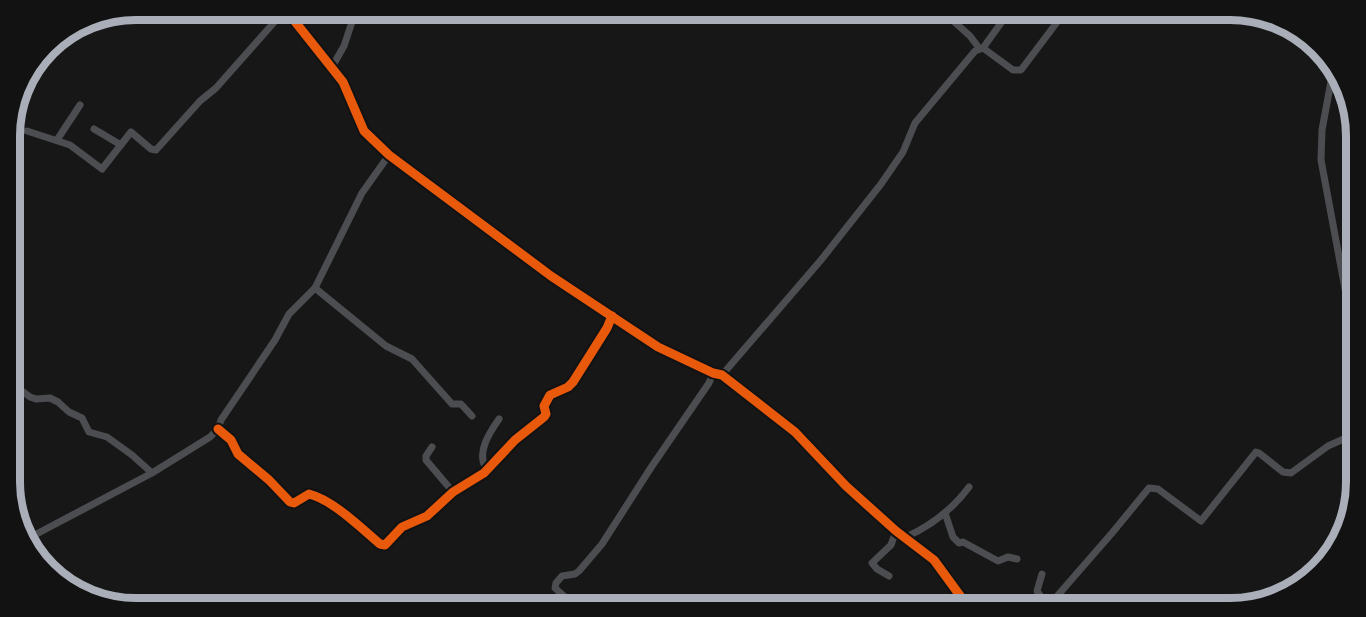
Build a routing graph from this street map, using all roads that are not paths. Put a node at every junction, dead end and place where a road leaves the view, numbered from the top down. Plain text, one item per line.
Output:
1 (276, 20) edge
2 (293, 20) edge
3 (353, 20) edge
4 (952, 20) edge
5 (1003, 20) edge
6 (1059, 20) edge
7 (981, 48) junction
8 (332, 67) junction
9 (1332, 78) edge
10 (80, 105) dead end
11 (94, 129) dead end
12 (27, 131) dead end
13 (57, 140) junction
14 (121, 145) junction
15 (389, 156) junction
16 (315, 288) junction
17 (1346, 294) edge
18 (612, 316) junction
19 (713, 373) junction
20 (722, 375) junction
21 (20, 390) edge
22 (472, 416) dead end
23 (499, 419) dead end
24 (218, 429) junction
25 (1346, 438) edge
26 (432, 447) dead end
27 (489, 468) junction
28 (152, 473) junction
29 (969, 487) dead end
30 (453, 492) junction
31 (945, 513) junction
32 (896, 531) junction
33 (33, 536) edge
34 (904, 538) junction
35 (1017, 559) dead end
36 (1042, 574) dead end
37 (889, 576) dead end
38 (960, 597) edge
39 (1042, 597) edge
40 (1056, 597) edge
41 (566, 598) dead end

1 - 14 street
2 - 8 street
3 - 8 street
4 - 7 street
5 - 7 street
6 - 7 street
7 - 20 street
8 - 15 street
9 - 17 street
10 - 13 street
11 - 14 street
12 - 13 street
13 - 14 street
15 - 16 street
15 - 18 street
16 - 22 street
16 - 24 street
18 - 19 street
18 - 27 street
19 - 20 street
19 - 41 street
20 - 32 street
21 - 28 street
23 - 27 street
24 - 28 street
24 - 30 street
25 - 40 street
26 - 30 street
27 - 30 street
28 - 33 street
29 - 31 street
31 - 34 street
31 - 35 street
32 - 34 street
32 - 37 street
34 - 38 street
36 - 39 street

